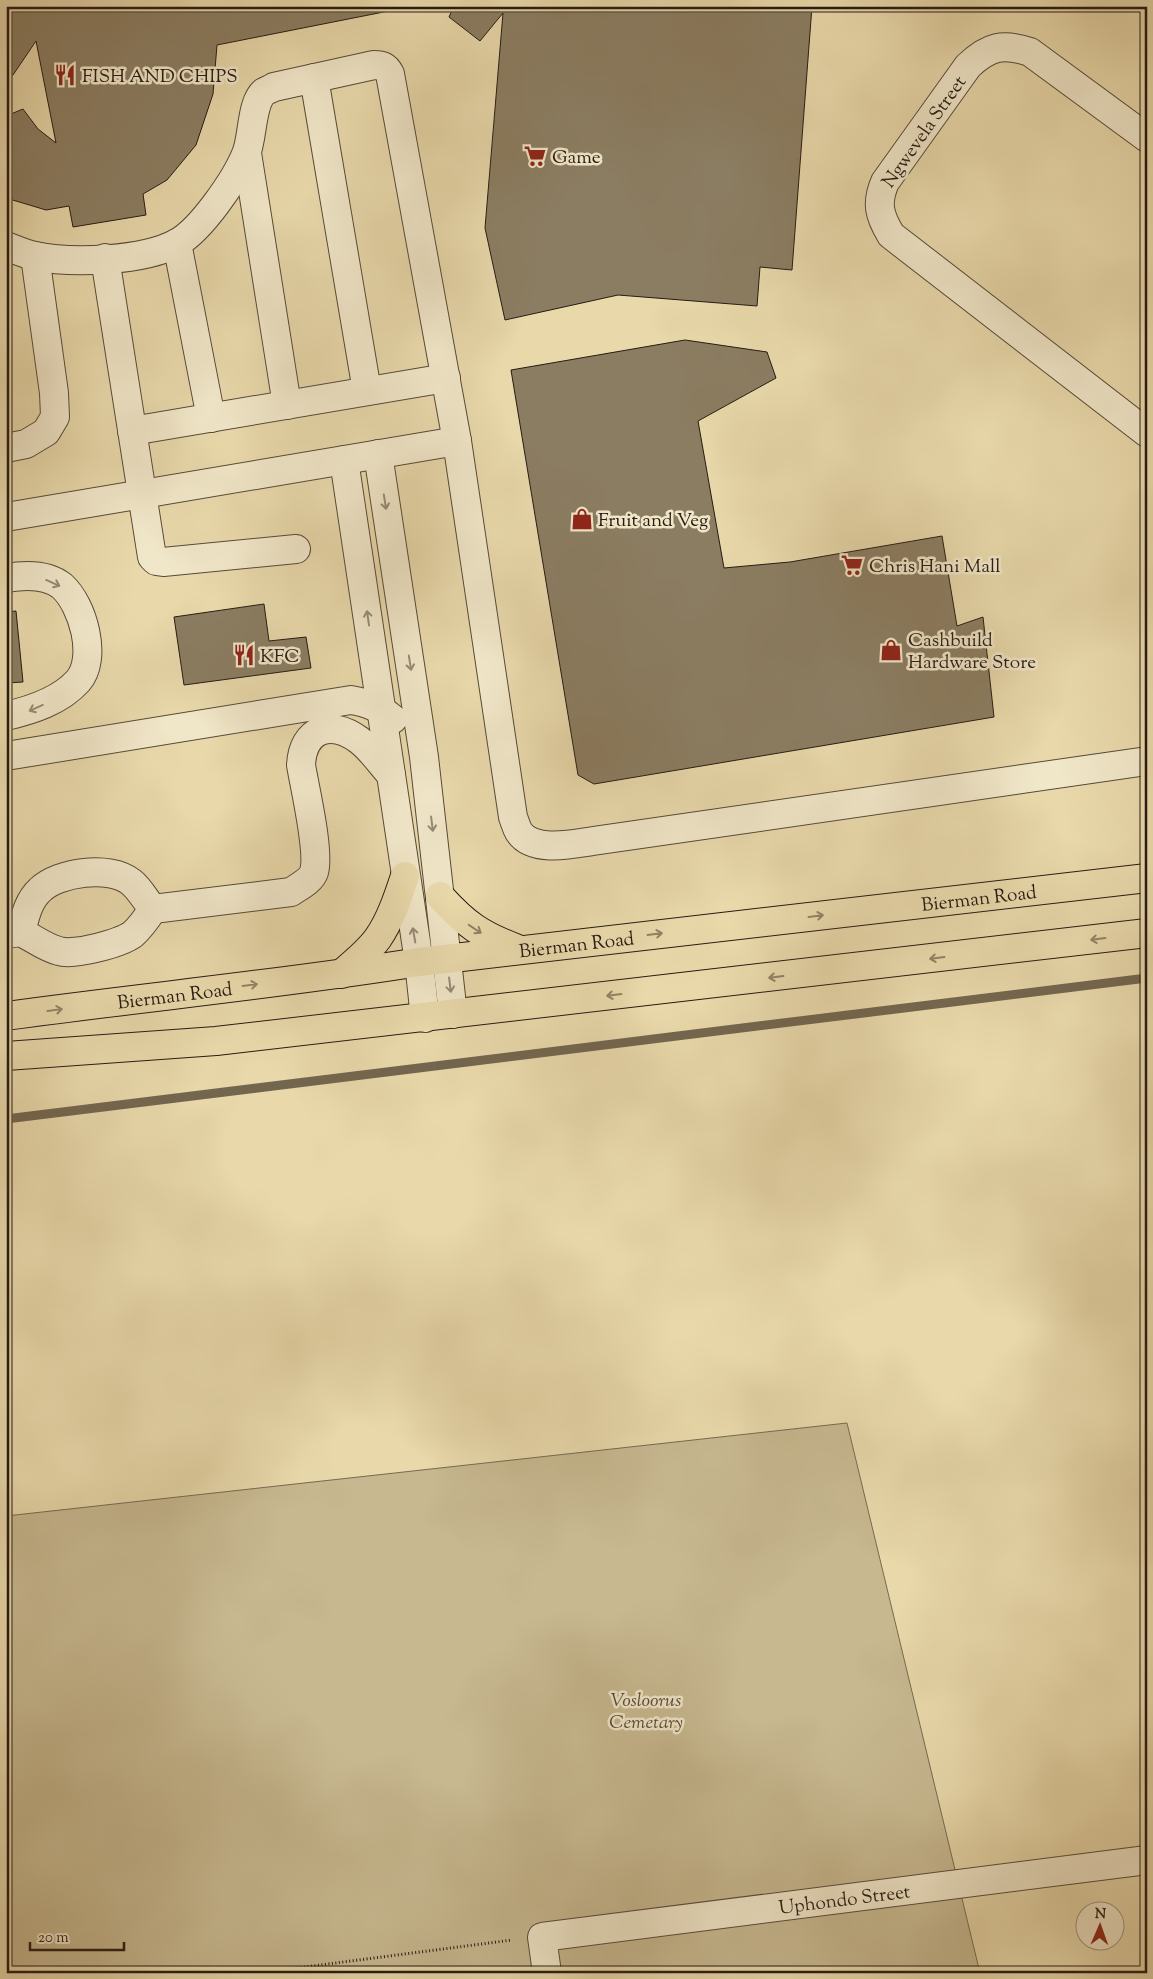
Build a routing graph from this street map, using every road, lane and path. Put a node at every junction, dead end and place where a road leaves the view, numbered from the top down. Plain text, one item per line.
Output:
1 (314, 78) junction
2 (1147, 138) edge
3 (247, 153) junction
4 (177, 243) junction
5 (6, 246) edge
6 (35, 256) junction
7 (105, 258) junction
8 (446, 378) junction
9 (367, 391) junction
10 (287, 405) junction
11 (211, 418) junction
12 (132, 431) junction
13 (1147, 433) edge
14 (457, 441) junction
15 (6, 448) edge
16 (378, 454) junction
17 (344, 460) junction
18 (142, 494) junction
19 (6, 517) edge
20 (296, 549) dead end
21 (6, 578) edge
22 (381, 709) junction
23 (6, 716) edge
24 (6, 756) edge
25 (424, 757) junction
26 (1147, 762) edge
27 (391, 775) junction
28 (406, 876) junction
29 (1147, 878) edge
30 (440, 896) junction
31 (153, 909) junction
32 (14, 933) edge
33 (1147, 933) edge
34 (521, 950) junction
35 (447, 958) junction
36 (419, 962) junction
37 (341, 974) junction
38 (453, 1014) junction
39 (6, 1016) edge
40 (425, 1018) junction
41 (6, 1056) edge
42 (1147, 1860) edge
43 (542, 1937) junction
44 (259, 1973) edge
45 (546, 1973) edge

1 - 3 street
1 - 8 street
1 - 9 street
2 - 13 street, Ngwevela Street
3 - 4 street
3 - 10 street
4 - 7 street
4 - 11 street
5 - 6 street
6 - 7 street
6 - 15 street
7 - 12 street
8 - 9 street
8 - 14 street
9 - 10 street
10 - 11 street
11 - 12 street
12 - 18 street
14 - 16 street
14 - 26 street
16 - 17 street
16 -> 25 street
17 - 18 street
22 -> 17 street
18 - 19 street
18 - 20 street
21 -> 23 street
22 - 24 street
22 - 25 street
22 - 27 street
25 -> 30 street
27 - 28 street
27 - 31 street
36 -> 28 street
28 - 37 main road
34 -> 29 main road, Bierman Road
30 -> 34 main road
30 - 35 street
31 - 32 street
31 - 32 street
33 -> 38 main road
34 - 35 main road, Bierman Road
35 - 36 main road, Bierman Road
35 -> 38 street
36 - 37 main road, Bierman Road
36 - 40 street
39 -> 37 main road, Bierman Road
38 - 40 main road
40 - 41 main road
42 - 43 street, Uphondo Street
43 - 44 path
43 - 45 street

